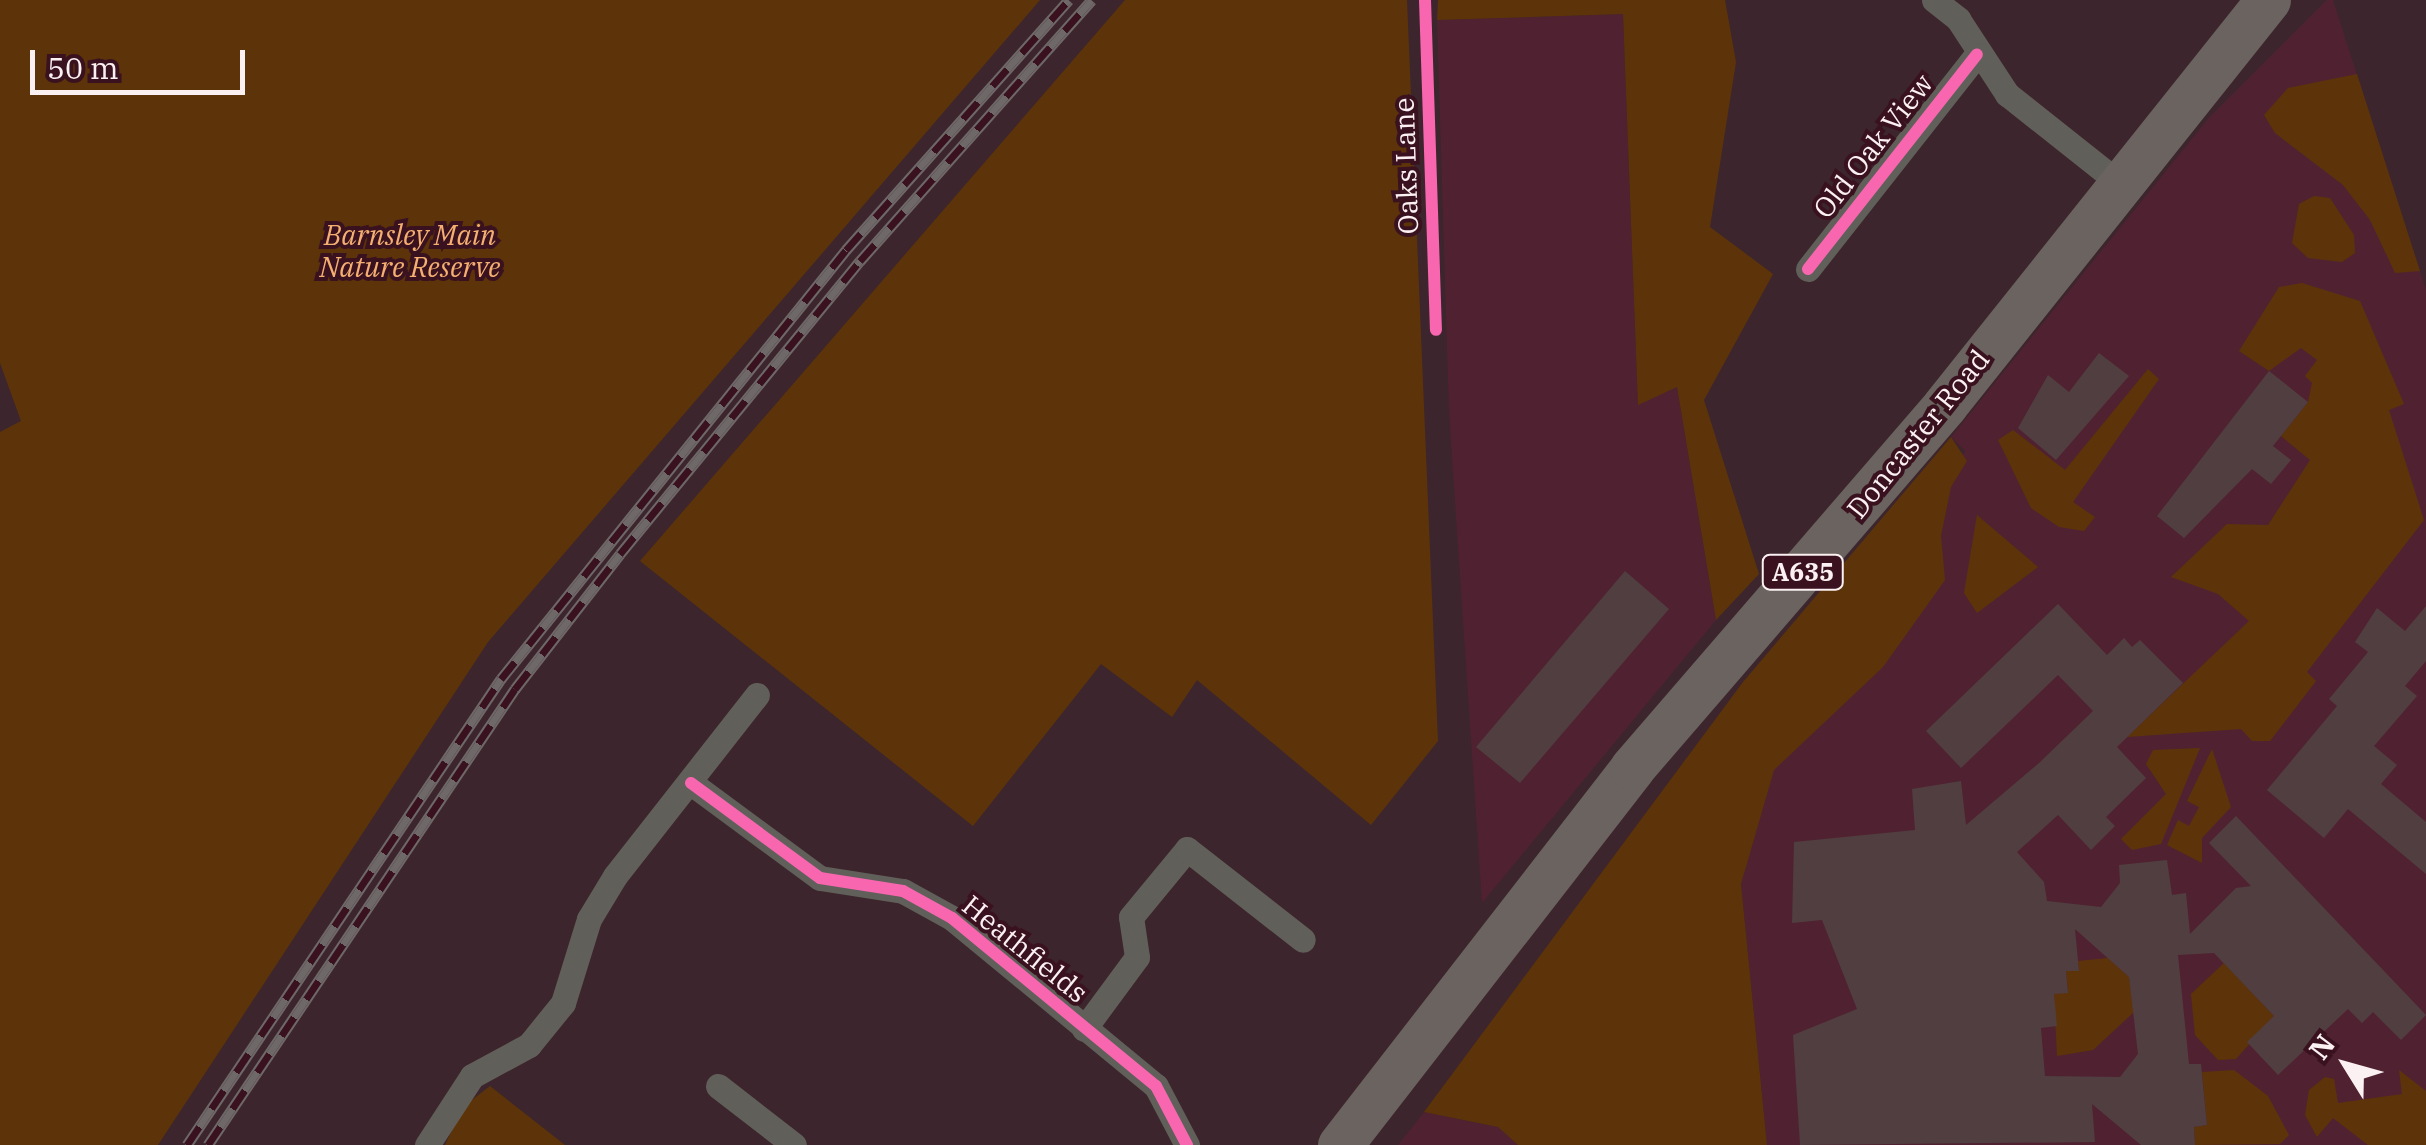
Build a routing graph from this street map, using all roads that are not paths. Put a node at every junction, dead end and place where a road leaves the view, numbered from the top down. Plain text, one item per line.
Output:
1 (1934, 0) edge
2 (2261, 2) edge
3 (1976, 54) junction
4 (2118, 182) junction
5 (1808, 269) dead end
6 (757, 695) dead end
7 (691, 782) junction
8 (1303, 940) dead end
9 (1084, 1029) junction
10 (718, 1086) dead end
11 (427, 1145) edge
12 (794, 1145) edge
13 (1187, 1145) edge
14 (1340, 1145) edge

1 - 3 street
2 - 4 highway, Doncaster Road / A635
3 - 4 street
3 - 5 street, Old Oak View
4 - 14 highway, Doncaster Road / A635
6 - 7 street
7 - 9 street, Heathfields
7 - 11 street
8 - 9 street
9 - 13 street, Heathfields
10 - 12 street

